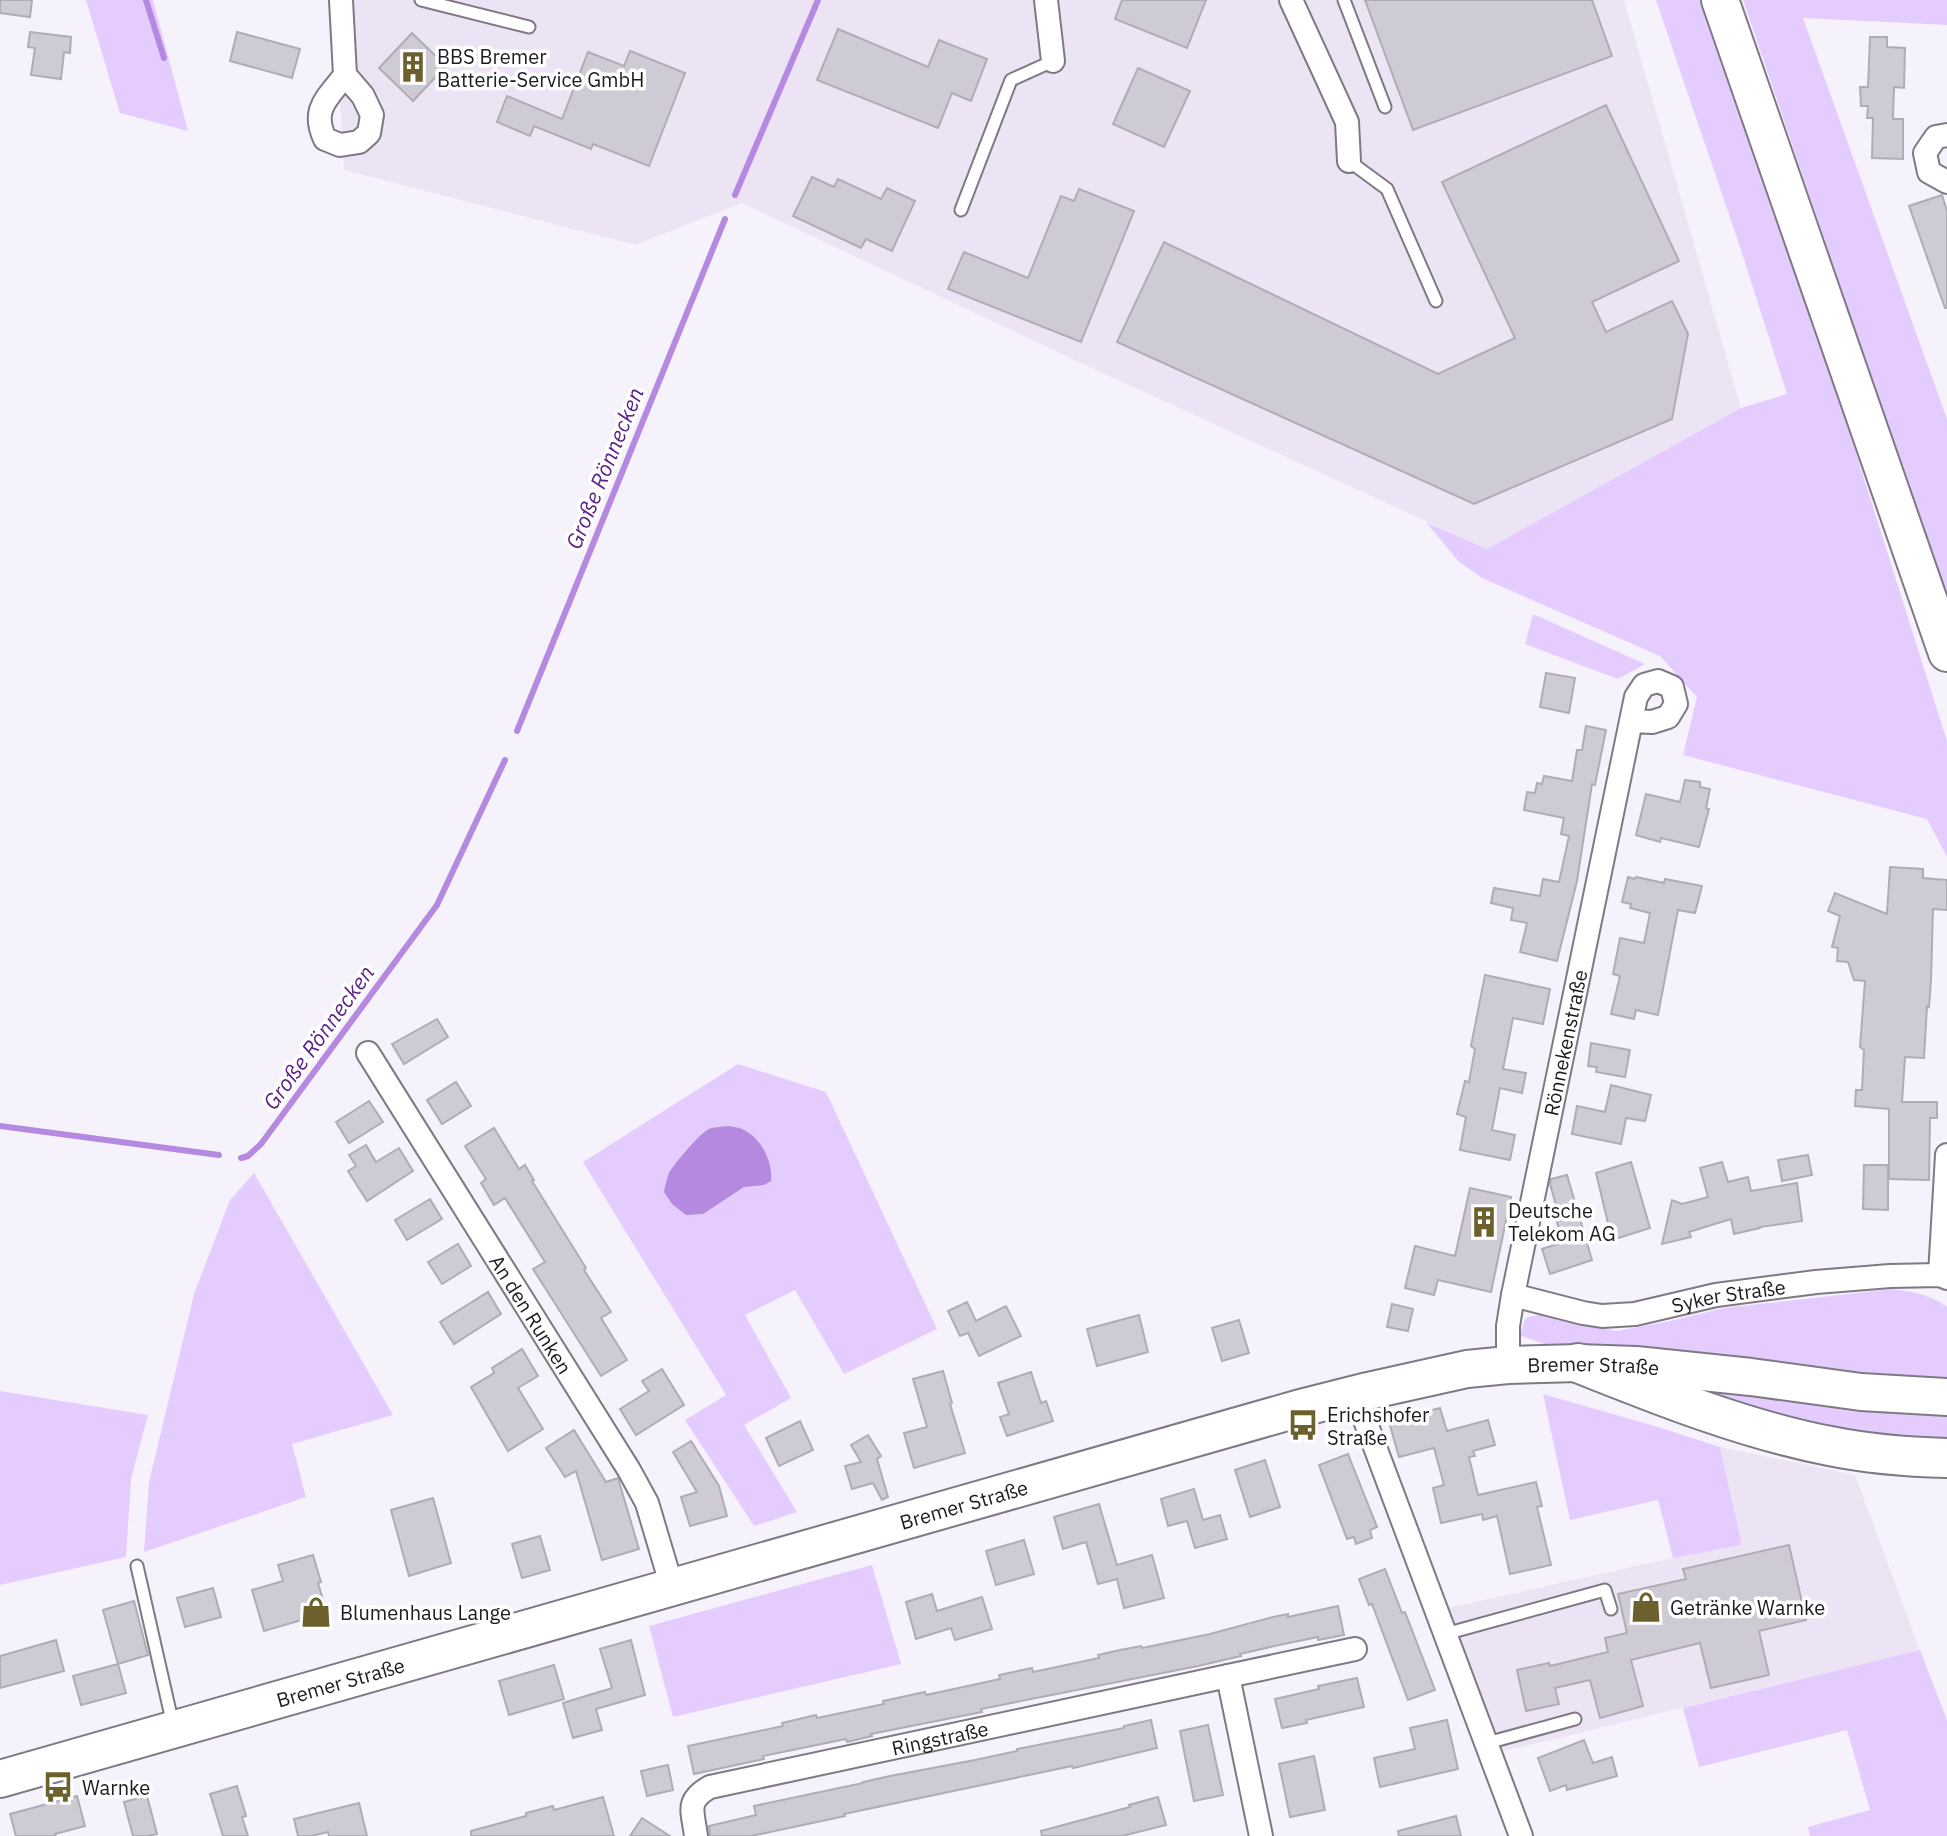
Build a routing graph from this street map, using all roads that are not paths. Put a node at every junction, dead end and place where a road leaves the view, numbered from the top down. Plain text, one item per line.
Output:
1 (341, 0) edge
2 (421, 0) edge
3 (1046, 0) edge
4 (1291, 0) edge
5 (1344, 0) edge
6 (1720, 0) edge
7 (529, 27) dead end
8 (1053, 61) joint
9 (345, 75) dead end
10 (1385, 107) dead end
11 (1947, 135) edge
12 (1349, 161) joint
13 (1947, 182) edge
14 (961, 210) dead end
15 (1436, 301) dead end
16 (1947, 653) edge
17 (1631, 721) dead end
18 (368, 1053) dead end
19 (1947, 1155) edge
20 (1943, 1277) edge
21 (1513, 1295) junction
22 (1578, 1363) junction
23 (1508, 1365) junction
24 (1359, 1393) junction
25 (1947, 1397) edge
26 (1947, 1458) edge
27 (137, 1566) dead end
28 (672, 1587) junction
29 (1611, 1609) dead end
30 (1445, 1634) junction
31 (1355, 1649) dead end
32 (1228, 1676) junction
33 (1575, 1719) dead end
34 (174, 1729) junction
35 (1487, 1743) junction
36 (0, 1779) edge
37 (1254, 1835) edge
38 (696, 1836) edge
39 (1521, 1836) edge

1 - 9 street
2 - 7 lane
3 - 8 street
4 - 12 street
5 - 10 lane
6 - 16 main road
8 - 14 lane
11 - 13 street
12 - 15 lane
17 - 21 street, Rönnekenstraße
18 - 28 street, An den Runken
19 - 20 street
20 - 21 street, Syker Straße
21 - 23 street, Rönnekenstraße
22 - 23 main road, Bremer Straße
22 - 25 main road, Bremer Straße
22 - 26 highway
23 - 24 main road, Bremer Straße
24 - 28 main road, Bremer Straße
24 - 30 street
27 - 34 lane
28 - 34 main road, Bremer Straße
29 - 30 lane
30 - 35 street
31 - 32 street, Ringstraße
32 - 37 street
32 - 38 street, Ringstraße
33 - 35 lane
34 - 36 main road, Bremer Straße
35 - 39 street

